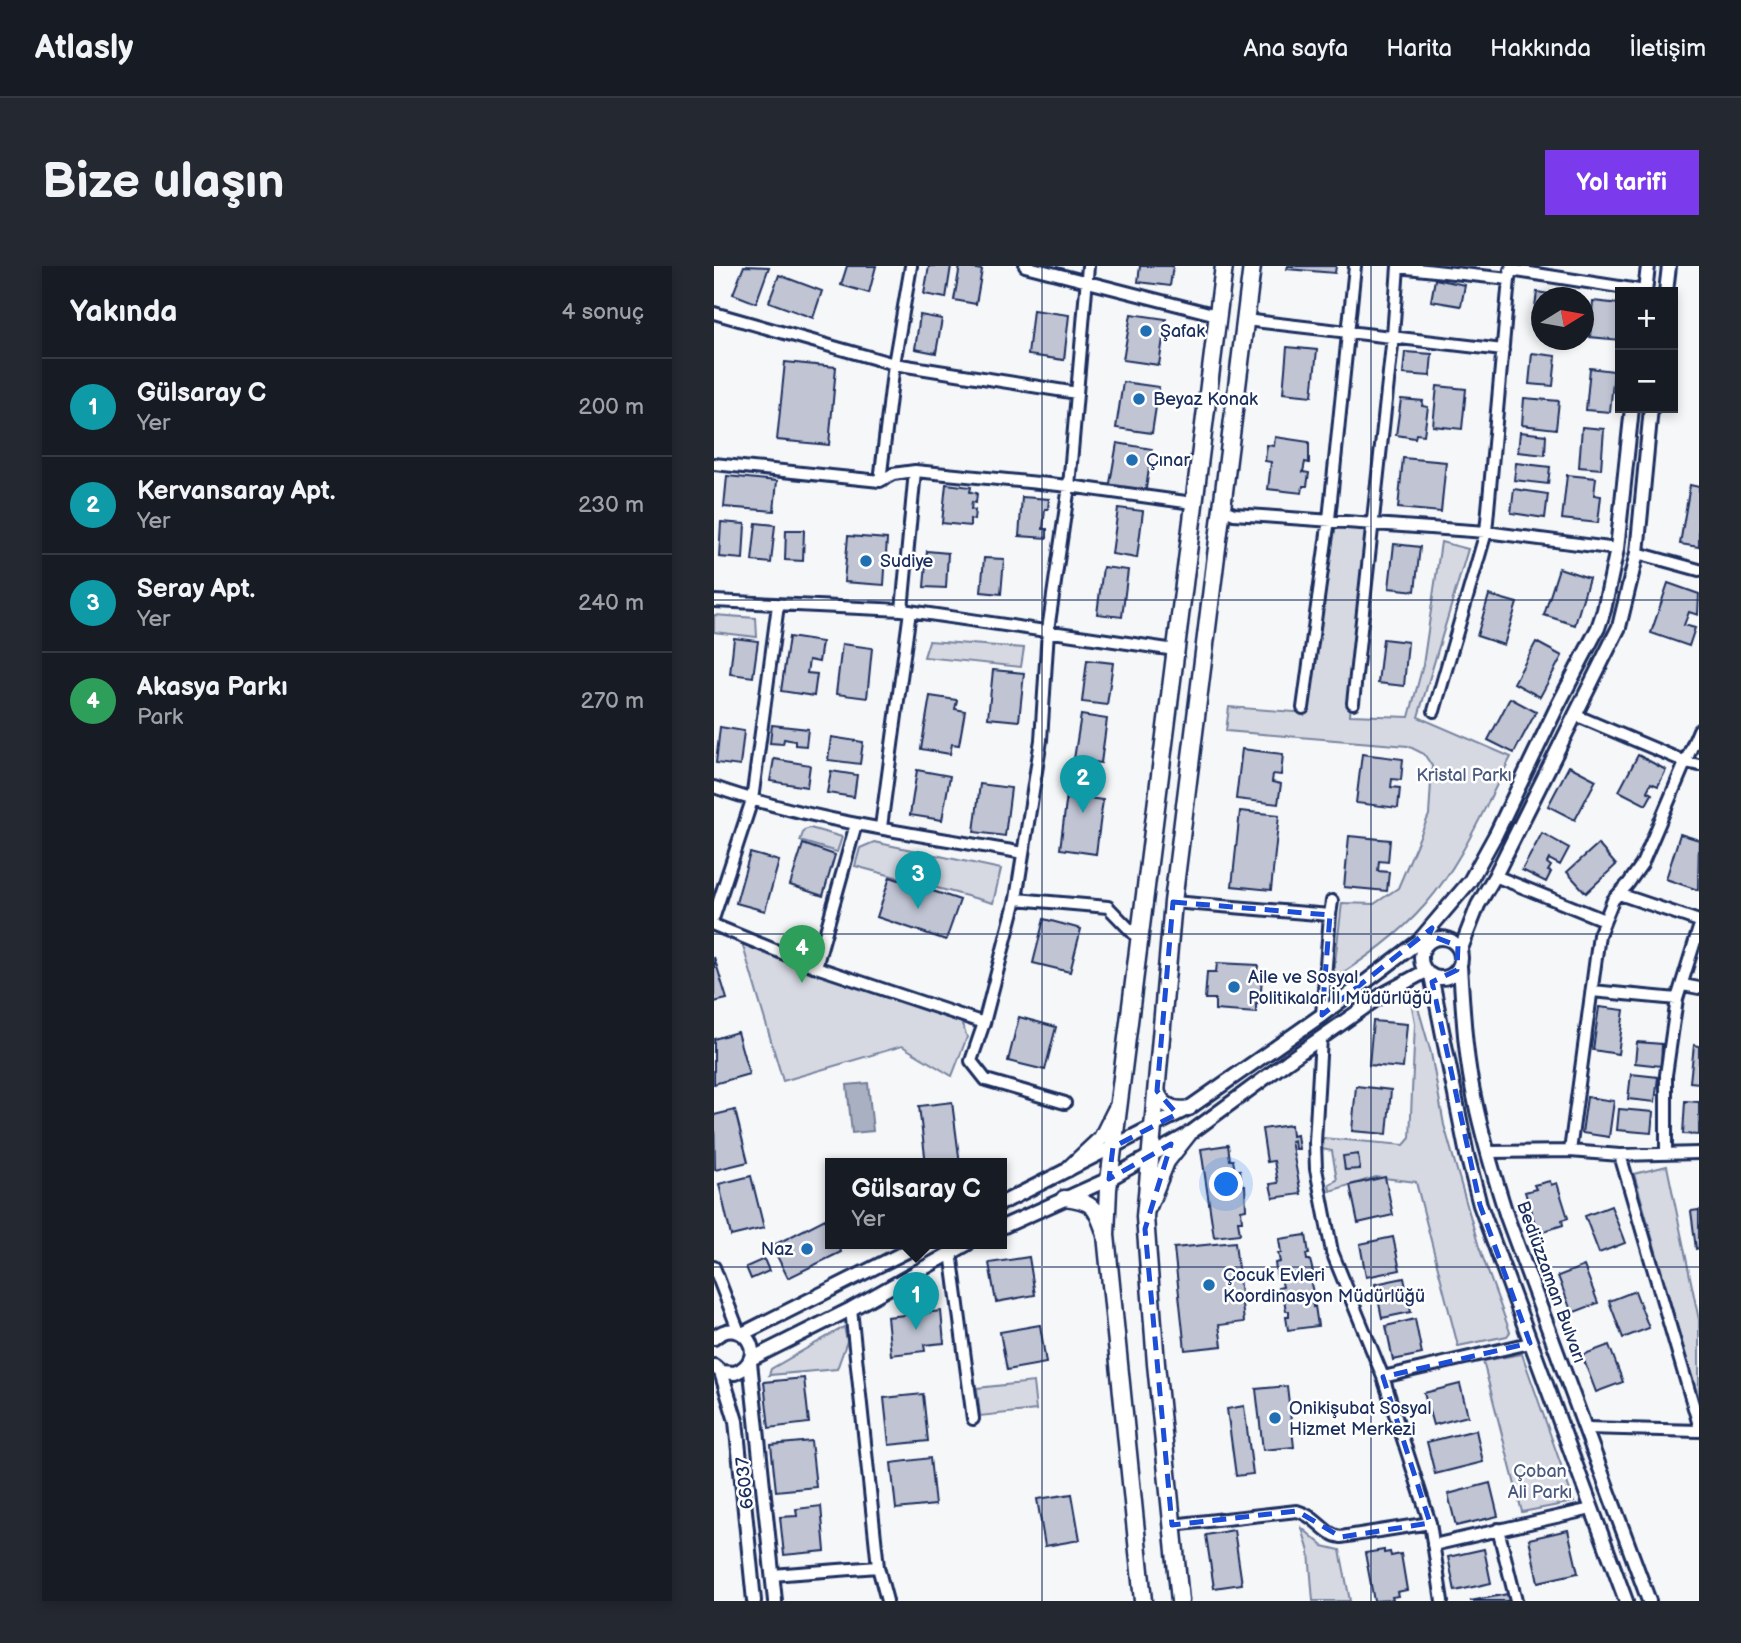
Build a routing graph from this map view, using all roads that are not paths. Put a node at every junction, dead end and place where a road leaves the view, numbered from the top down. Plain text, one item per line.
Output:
1 (911, 266) edge
2 (1025, 266) edge
3 (1088, 266) edge
4 (1224, 266) edge
5 (1252, 266) edge
6 (1355, 266) edge
7 (1648, 266) edge
8 (1669, 266) edge
9 (1398, 267) edge
10 (1510, 272) edge
11 (1087, 281) junction
12 (1646, 287) edge
13 (1667, 287) edge
14 (1615, 288) edge
15 (714, 313) edge
16 (1217, 315) junction
17 (1245, 320) junction
18 (1348, 331) junction
19 (1393, 336) junction
20 (1503, 350) junction
21 (894, 364) junction
22 (1077, 393) junction
23 (1631, 413) edge
24 (1650, 413) edge
25 (714, 463) edge
26 (915, 471) junction
27 (880, 481) junction
28 (1069, 486) junction
29 (1193, 503) junction
30 (1222, 509) junction
31 (1329, 519) junction
32 (1373, 524) junction
33 (1486, 532) junction
34 (1617, 549) junction
35 (1636, 553) junction
36 (1699, 570) edge
37 (714, 601) edge
38 (778, 605) junction
39 (906, 611) junction
40 (1048, 630) junction
41 (1175, 650) junction
42 (1353, 703) dead end
43 (1303, 708) dead end
44 (1434, 711) dead end
45 (1574, 715) junction
46 (1699, 730) edge
47 (1686, 762) junction
48 (1699, 765) edge
49 (714, 786) edge
50 (752, 800) junction
51 (856, 824) junction
52 (881, 827) junction
53 (1023, 853) junction
54 (1495, 876) junction
55 (1619, 894) junction
56 (1016, 899) junction
57 (1332, 901) dead end
58 (1173, 902) junction
59 (1330, 915) junction
60 (714, 916) edge
61 (1604, 920) junction
62 (1699, 921) edge
63 (714, 925) edge
64 (1432, 928) junction
65 (1699, 928) edge
66 (1138, 937) junction
67 (1426, 944) junction
68 (1460, 951) junction
69 (1696, 952) edge
70 (1460, 966) junction
71 (816, 967) junction
72 (1428, 973) junction
73 (1683, 985) junction
74 (1699, 988) edge
75 (1592, 991) junction
76 (1677, 999) junction
77 (1322, 1015) junction
78 (984, 1023) junction
79 (1321, 1038) junction
80 (1157, 1091) junction
81 (1119, 1093) junction
82 (1065, 1103) dead end
83 (1189, 1108) junction
84 (1153, 1127) junction
85 (1189, 1134) junction
86 (1113, 1147) junction
87 (1570, 1151) junction
88 (1487, 1153) junction
89 (1699, 1153) edge
90 (1666, 1154) junction
91 (1620, 1155) junction
92 (1150, 1156) junction
93 (1068, 1169) junction
94 (1109, 1179) junction
95 (1065, 1198) junction
96 (1007, 1200) edge
97 (1007, 1225) edge
98 (1146, 1229) junction
99 (1106, 1235) junction
100 (910, 1249) edge
101 (957, 1249) edge
102 (951, 1252) junction
103 (714, 1267) edge
104 (851, 1309) junction
105 (740, 1333) junction
106 (714, 1338) edge
107 (1530, 1343) junction
108 (750, 1360) junction
109 (716, 1369) edge
110 (1383, 1377) junction
111 (973, 1419) dead end
112 (1699, 1425) edge
113 (1586, 1428) junction
114 (1699, 1431) edge
115 (1591, 1509) junction
116 (1430, 1523) junction
117 (1172, 1525) junction
118 (1499, 1529) junction
119 (1433, 1545) junction
120 (878, 1567) junction
121 (772, 1575) junction
122 (754, 1601) edge
123 (775, 1601) edge
124 (887, 1601) edge
125 (1143, 1601) edge
126 (1180, 1601) edge
127 (1442, 1601) edge
128 (1516, 1601) edge
129 (1626, 1601) edge
130 (1649, 1601) edge

1 - 21 street
2 - 11 street
3 - 11 street
4 - 16 main road
5 - 17 main road
6 - 18 street
7 - 12 street
8 - 13 street
9 - 10 street
9 - 19 street
10 - 14 street
10 - 20 street
11 - 16 street
11 - 22 street
15 - 21 street
16 - 29 main road
17 - 18 street
17 - 30 main road
18 - 19 street
18 - 31 street
19 - 20 street
19 - 32 street
20 - 33 street
21 - 22 street
21 - 27 street
22 - 28 street
23 - 34 street
24 - 35 street
25 - 27 street
26 - 27 street
26 - 28 street
26 - 39 street
28 - 29 street
28 - 40 street
29 - 41 main road
30 - 31 street
30 - 58 main road
31 - 32 street
31 - 43 street
32 - 33 street
32 - 42 street
33 - 34 street
33 - 44 street
34 - 64 street
35 - 36 street
35 - 45 street
37 - 38 street
38 - 39 street
38 - 50 street
39 - 40 street
39 - 52 street
40 - 41 street
40 - 53 street
41 - 66 main road
45 - 47 street
45 - 54 street
46 - 47 street
47 - 48 street
47 - 55 street
49 - 50 street
50 - 51 street
50 - 60 street
51 - 52 street
51 - 71 street
52 - 53 street
53 - 56 street
54 - 61 street
54 - 68 street
55 - 61 street
55 - 62 street
56 - 66 street
56 - 78 street
57 - 59 street
58 - 59 street
58 - 80 main road
59 - 77 street
61 - 75 street
63 - 71 street
64 - 67 street
64 - 77 street
65 - 69 street
66 - 81 main road
67 - 68 street
67 - 72 street
68 - 70 street
69 - 73 street
70 - 72 street
70 - 88 street, Bediüzzaman Bulvarı
71 - 78 street
72 - 79 street
72 - 107 street
73 - 74 street
73 - 76 street
75 - 76 street
75 - 87 street
76 - 90 street
77 - 83 street
78 - 82 street
79 - 85 street
79 - 110 street
80 - 83 main road
80 - 84 main road
81 - 86 main road
81 - 93 main road
83 - 84 street
84 - 86 street
84 - 92 main road
85 - 92 street
85 - 98 main road
86 - 93 street
86 - 94 main road
87 - 88 street
87 - 91 street
88 - 113 street, Bediüzzaman Bulvarı
89 - 90 street
90 - 91 street
91 - 112 street
92 - 94 street
92 - 98 main road
93 - 96 street
94 - 95 street
94 - 99 main road
95 - 97 street
95 - 99 main road
98 - 117 main road
99 - 125 main road
100 - 105 street
101 - 102 street
102 - 104 street
102 - 111 street
103 - 105 street
104 - 108 street
104 - 120 street
105 - 106 street
105 - 108 street, 66037
107 - 110 street
107 - 115 street
108 - 109 street
108 - 121 street, 66037
109 - 122 street, 66037
110 - 116 street
113 - 114 street
113 - 130 street, Bediüzzaman Bulvarı
115 - 118 street
115 - 129 street
116 - 117 street
116 - 119 street
117 - 126 main road
118 - 119 street
118 - 128 street
119 - 127 street
120 - 121 street
120 - 124 street
121 - 123 street, 66037

